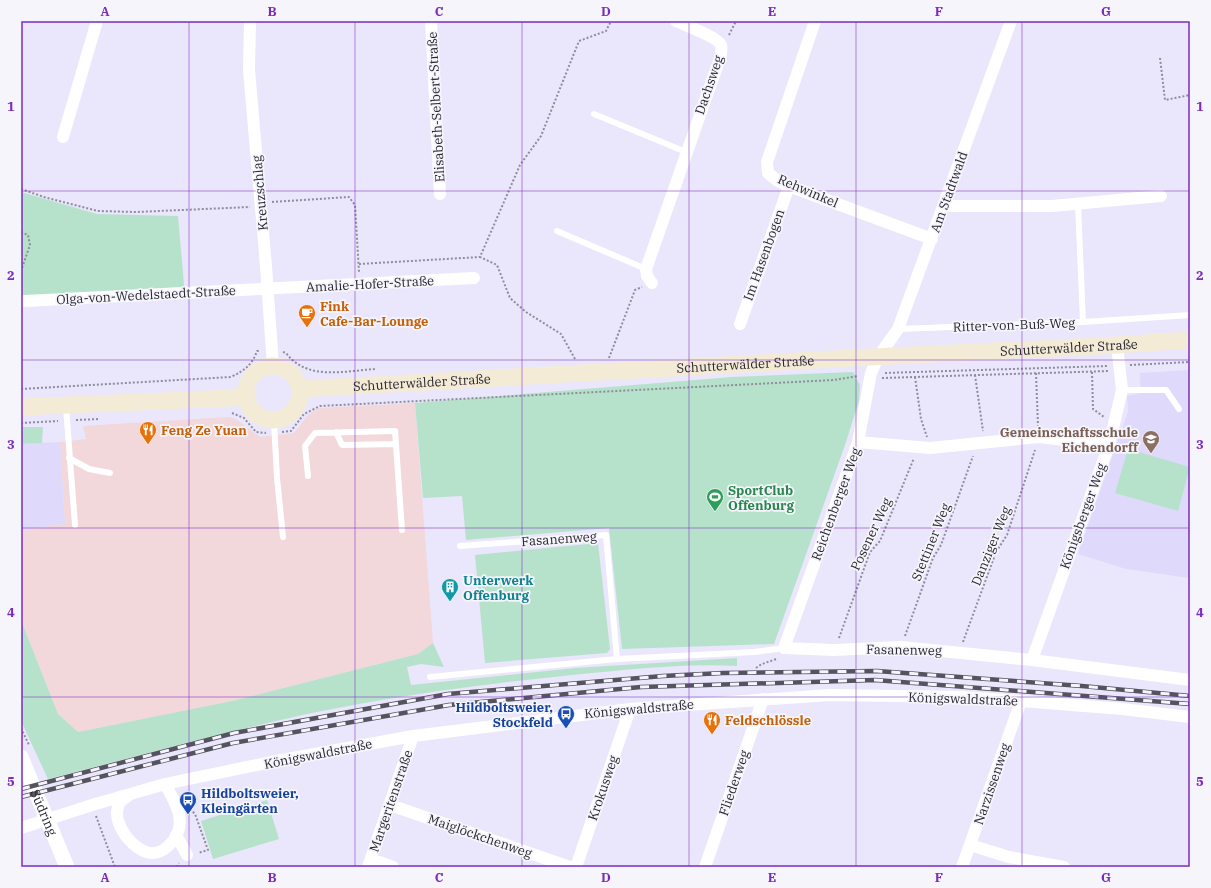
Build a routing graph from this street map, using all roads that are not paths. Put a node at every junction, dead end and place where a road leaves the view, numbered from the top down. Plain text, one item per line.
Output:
1 (97, 21) edge
2 (250, 21) edge
3 (431, 21) edge
4 (676, 21) edge
5 (815, 21) edge
6 (1011, 21) edge
7 (594, 114) dead end
8 (63, 137) dead end
9 (686, 152) junction
10 (789, 186) junction
11 (440, 194) dead end
12 (1161, 196) dead end
13 (1078, 203) junction
14 (944, 206) junction
15 (557, 231) dead end
16 (932, 239) junction
17 (646, 269) junction
18 (474, 278) dead end
19 (652, 283) road end
20 (267, 290) junction
21 (25, 301) dead end
22 (1190, 315) edge
23 (1083, 322) junction
24 (740, 324) dead end
25 (898, 329) junction
26 (1190, 340) edge
27 (1117, 345) junction
28 (878, 357) junction
29 (272, 358) junction
30 (300, 389) junction
31 (1122, 390) junction
32 (246, 395) junction
33 (66, 405) junction
34 (21, 407) edge
35 (1179, 409) dead end
36 (274, 420) junction
37 (336, 432) junction
38 (858, 442) junction
39 (396, 444) junction
40 (1109, 446) junction
41 (69, 458) junction
42 (110, 473) dead end
43 (308, 476) dead end
44 (74, 525) dead end
45 (402, 530) dead end
46 (283, 537) dead end
47 (460, 546) dead end
48 (784, 648) junction
49 (617, 659) junction
50 (1032, 660) junction
51 (430, 677) dead end
52 (1190, 680) edge
53 (763, 699) junction
54 (1021, 701) junction
55 (630, 709) junction
56 (1190, 717) edge
57 (414, 736) junction
58 (21, 757) edge
59 (165, 784) junction
60 (130, 794) junction
61 (390, 805) junction
62 (21, 828) edge
63 (176, 835) junction
64 (970, 845) junction
65 (187, 855) road end
66 (370, 863) edge
67 (67, 867) edge
68 (394, 867) edge
69 (570, 867) edge
70 (576, 867) edge
71 (705, 867) edge
72 (962, 867) edge
73 (1064, 867) edge

1 - 8 street
2 - 20 street, Kreuzschlag
3 - 11 street, Elisabeth-Selbert-Straße
4 - 9 street, Dachsweg
5 - 10 street, Rehwinkel
6 - 14 street, Am Stadtwald
7 - 9 lane
9 - 17 street, Dachsweg
10 - 16 street, Rehwinkel
10 - 24 street, Im Hasenbogen
12 - 13 street
13 - 14 street
13 - 23 lane, Ritter-von-Buß-Weg
14 - 16 street, Am Stadtwald
15 - 17 lane
16 - 25 street, Am Stadtwald
17 - 19 street
18 - 20 street, Amalie-Hofer-Straße
20 - 21 street, Olga-von-Wedelstaedt-Straße
20 - 29 street, Kreuzschlag
22 - 23 lane
23 - 25 lane, Ritter-von-Buß-Weg
25 - 28 street, Am Stadtwald
26 - 27 main road, Schutterwälder Straße
27 - 28 main road, Schutterwälder Straße
27 - 31 street, Königsberger Weg
28 - 30 main road, Schutterwälder Straße
28 - 38 street, Reichenberger Weg
29 - 30 main road
29 - 32 main road
30 - 36 main road
31 - 35 lane
31 - 40 street, Königsberger Weg
32 - 33 main road
32 - 36 main road
33 - 34 main road
33 - 41 lane
36 - 46 lane
37 - 39 lane
37 - 39 lane
37 - 43 lane
38 - 40 street
38 - 48 street, Reichenberger Weg
39 - 45 lane
40 - 50 street, Königsberger Weg
41 - 42 lane
41 - 44 lane
47 - 49 lane, Fasanenweg
48 - 49 lane, Fasanenweg
48 - 50 street, Fasanenweg
49 - 51 lane, Fasanenweg
50 - 52 street, Fasanenweg
53 - 54 street, Königswaldstraße
53 - 55 street, Königswaldstraße
53 - 71 street, Fliederweg
54 - 56 street, Königswaldstraße
54 - 64 street, Narzissenweg
55 - 57 street, Königswaldstraße
55 - 70 street, Krokusweg
57 - 59 street, Königswaldstraße
57 - 61 street, Margeritenstraße
58 - 67 street, Südring
59 - 60 street, Königswaldstraße
59 - 63 street
60 - 62 street, Königswaldstraße
60 - 63 street
61 - 66 street, Margeritenstraße
61 - 69 street, Maiglöckchenweg
63 - 65 street
64 - 72 street, Narzissenweg
64 - 73 street
66 - 68 street

